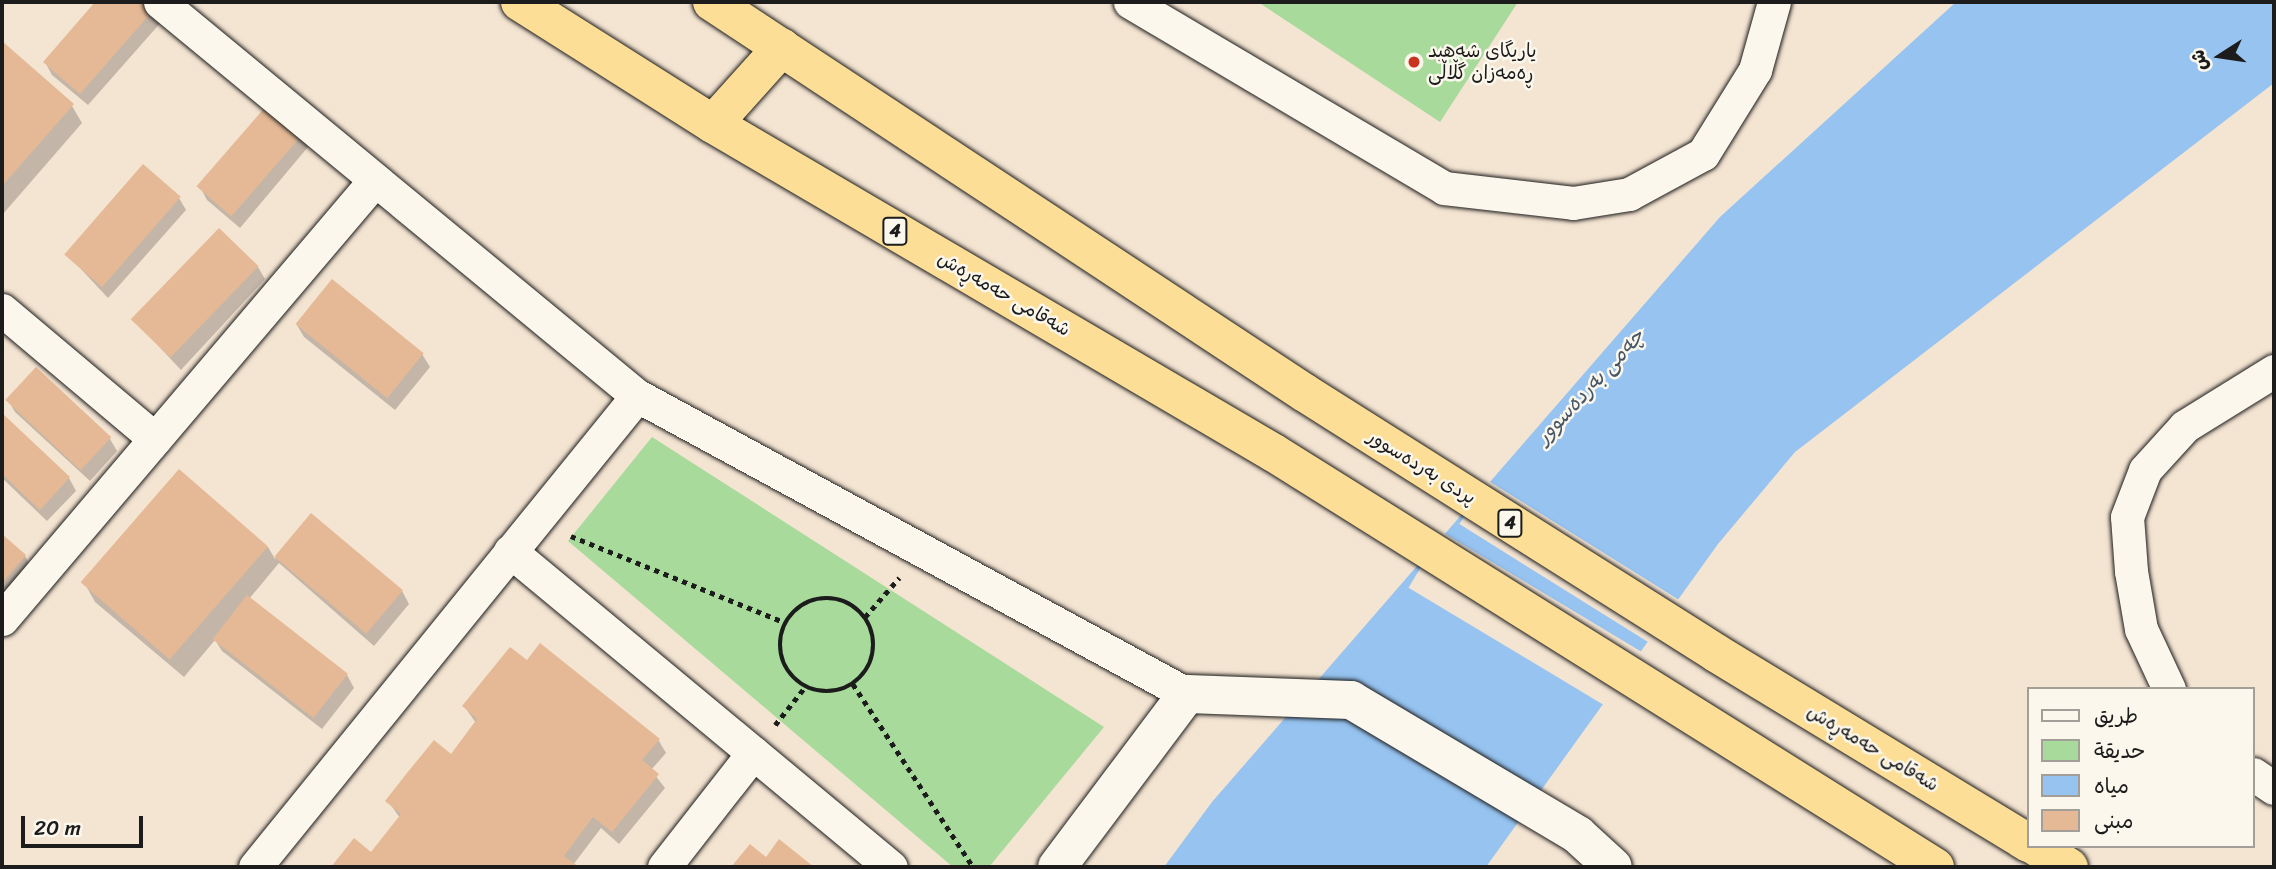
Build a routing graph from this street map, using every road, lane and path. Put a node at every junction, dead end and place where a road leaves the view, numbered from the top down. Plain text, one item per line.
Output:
1 (160, 2) edge
2 (520, 2) edge
3 (712, 2) edge
4 (1130, 2) edge
5 (1774, 2) edge
6 (782, 47) junction
7 (713, 124) junction
8 (375, 180) junction
9 (2, 310) edge
10 (2274, 371) edge
11 (637, 396) junction
12 (155, 439) junction
13 (535, 522) junction
14 (923, 550) junction
15 (510, 551) junction
16 (865, 617) junction
17 (2, 619) edge
18 (786, 622) junction
19 (1716, 653) joint
20 (853, 684) junction
21 (805, 687) junction
22 (2168, 687) edge
23 (1187, 694) junction
24 (753, 753) junction
25 (2255, 775) edge
26 (2274, 788) edge
27 (2028, 842) edge
28 (2038, 848) edge
29 (1598, 860) edge
30 (254, 867) edge
31 (664, 867) edge
32 (891, 867) edge
33 (974, 867) edge
34 (1057, 867) edge
35 (1935, 867) edge
36 (2069, 867) edge

1 - 8 street
2 - 7 highway, شەقامی حەمەڕەش / 4
3 - 6 highway, 4
4 - 5 street
6 - 7 highway
6 - 19 highway, پردی بەردەسوور / 4
7 - 35 highway, شەقامی حەمەڕەش / 4
8 - 11 street
8 - 12 street
9 - 12 street
10 - 22 street
11 - 13 street
11 - 14 street
12 - 17 street
13 - 15 street
13 - 18 path
14 - 16 path
14 - 23 street
15 - 24 street
15 - 30 street
16 - 18 path
16 - 20 path
18 - 21 path
19 - 27 highway, شەقامی حەمەڕەش / 4
20 - 21 path
20 - 33 path
21 - 24 path
23 - 29 street
23 - 34 street
24 - 31 street
24 - 32 street
25 - 26 street
28 - 36 highway

